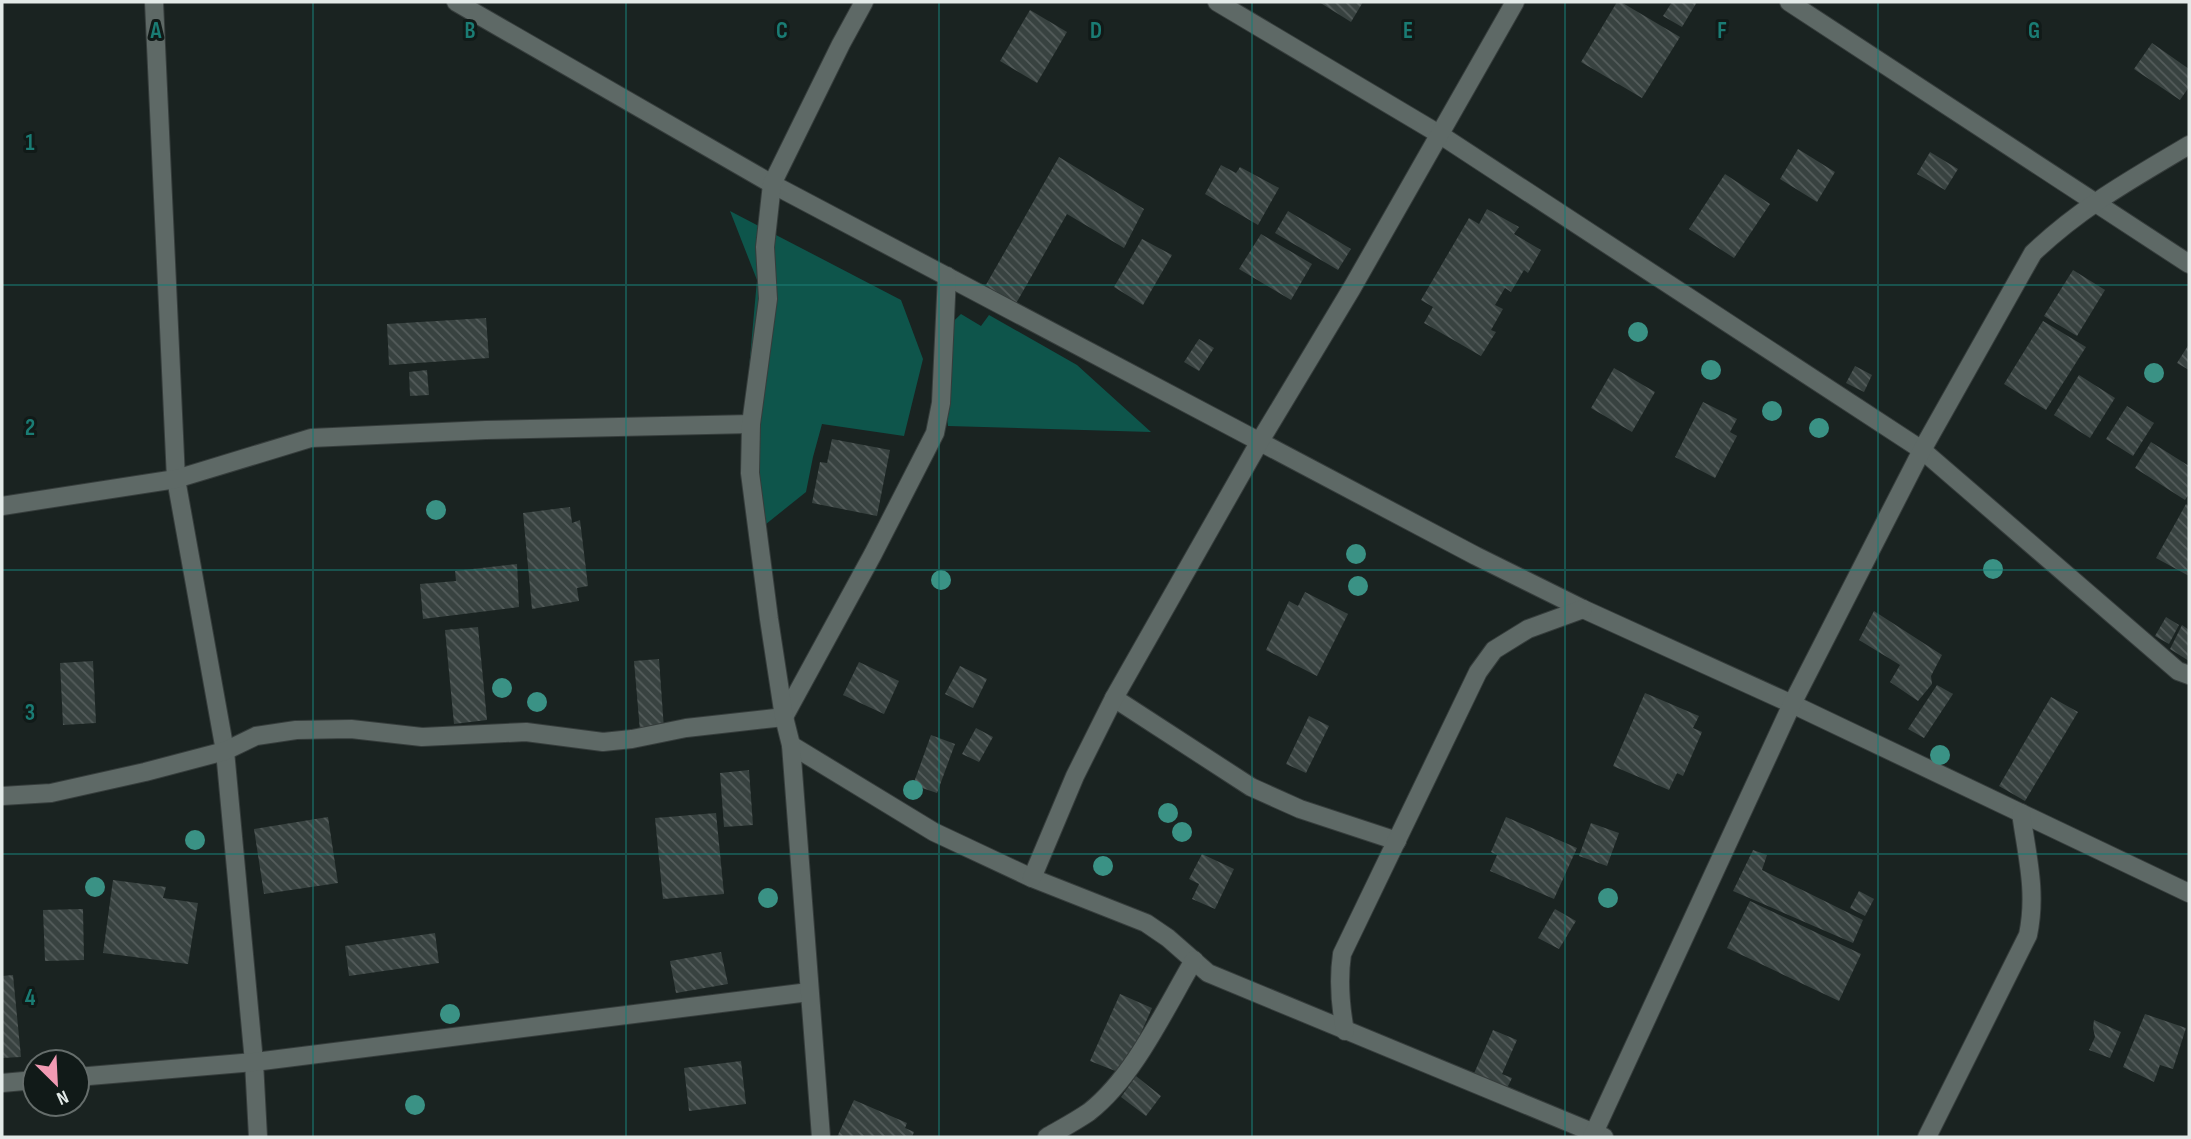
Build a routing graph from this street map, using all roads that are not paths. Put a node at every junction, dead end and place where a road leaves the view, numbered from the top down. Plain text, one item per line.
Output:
1 (154, 2) edge
2 (456, 2) edge
3 (864, 2) edge
4 (1217, 2) edge
5 (1515, 2) edge
6 (1789, 2) edge
7 (1439, 134) junction
8 (2189, 145) edge
9 (772, 184) junction
10 (2095, 201) junction
11 (2189, 264) edge
12 (947, 276) junction
13 (751, 424) junction
14 (1260, 442) junction
15 (1922, 450) junction
16 (176, 479) junction
17 (2, 506) edge
18 (1583, 609) junction
19 (2189, 675) edge
20 (1114, 698) junction
21 (1792, 704) junction
22 (784, 717) junction
23 (791, 745) junction
24 (225, 751) junction
25 (2, 796) edge
26 (2021, 813) junction
27 (1397, 841) junction
28 (1032, 878) junction
29 (2189, 892) edge
30 (1194, 961) junction
31 (809, 992) junction
32 (1345, 1031) junction
33 (254, 1062) junction
34 (91, 1076) edge
35 (21, 1081) edge
36 (2, 1083) edge
37 (1597, 1136) edge
38 (258, 1137) edge
39 (821, 1137) edge
40 (1047, 1137) edge
41 (1927, 1137) edge

1 - 16 street
2 - 9 street
3 - 9 street
4 - 7 street
5 - 7 street
6 - 10 street
7 - 14 street
7 - 15 street
8 - 10 street
9 - 12 street
9 - 13 street
10 - 11 street
10 - 15 street
12 - 14 street
12 - 22 street
13 - 16 street
13 - 22 street
14 - 18 street
14 - 20 street
15 - 19 street
15 - 21 street
16 - 17 street
16 - 24 street
18 - 21 street
18 - 27 street
20 - 27 street
20 - 28 street
21 - 26 street
21 - 37 street
22 - 23 street
22 - 24 street
23 - 28 street
23 - 31 street
24 - 25 street
24 - 33 street
26 - 29 street
26 - 41 street
27 - 32 street
28 - 30 street
30 - 32 street
30 - 40 street
31 - 33 street
31 - 39 street
32 - 37 street
33 - 34 street
33 - 38 street
35 - 36 street

